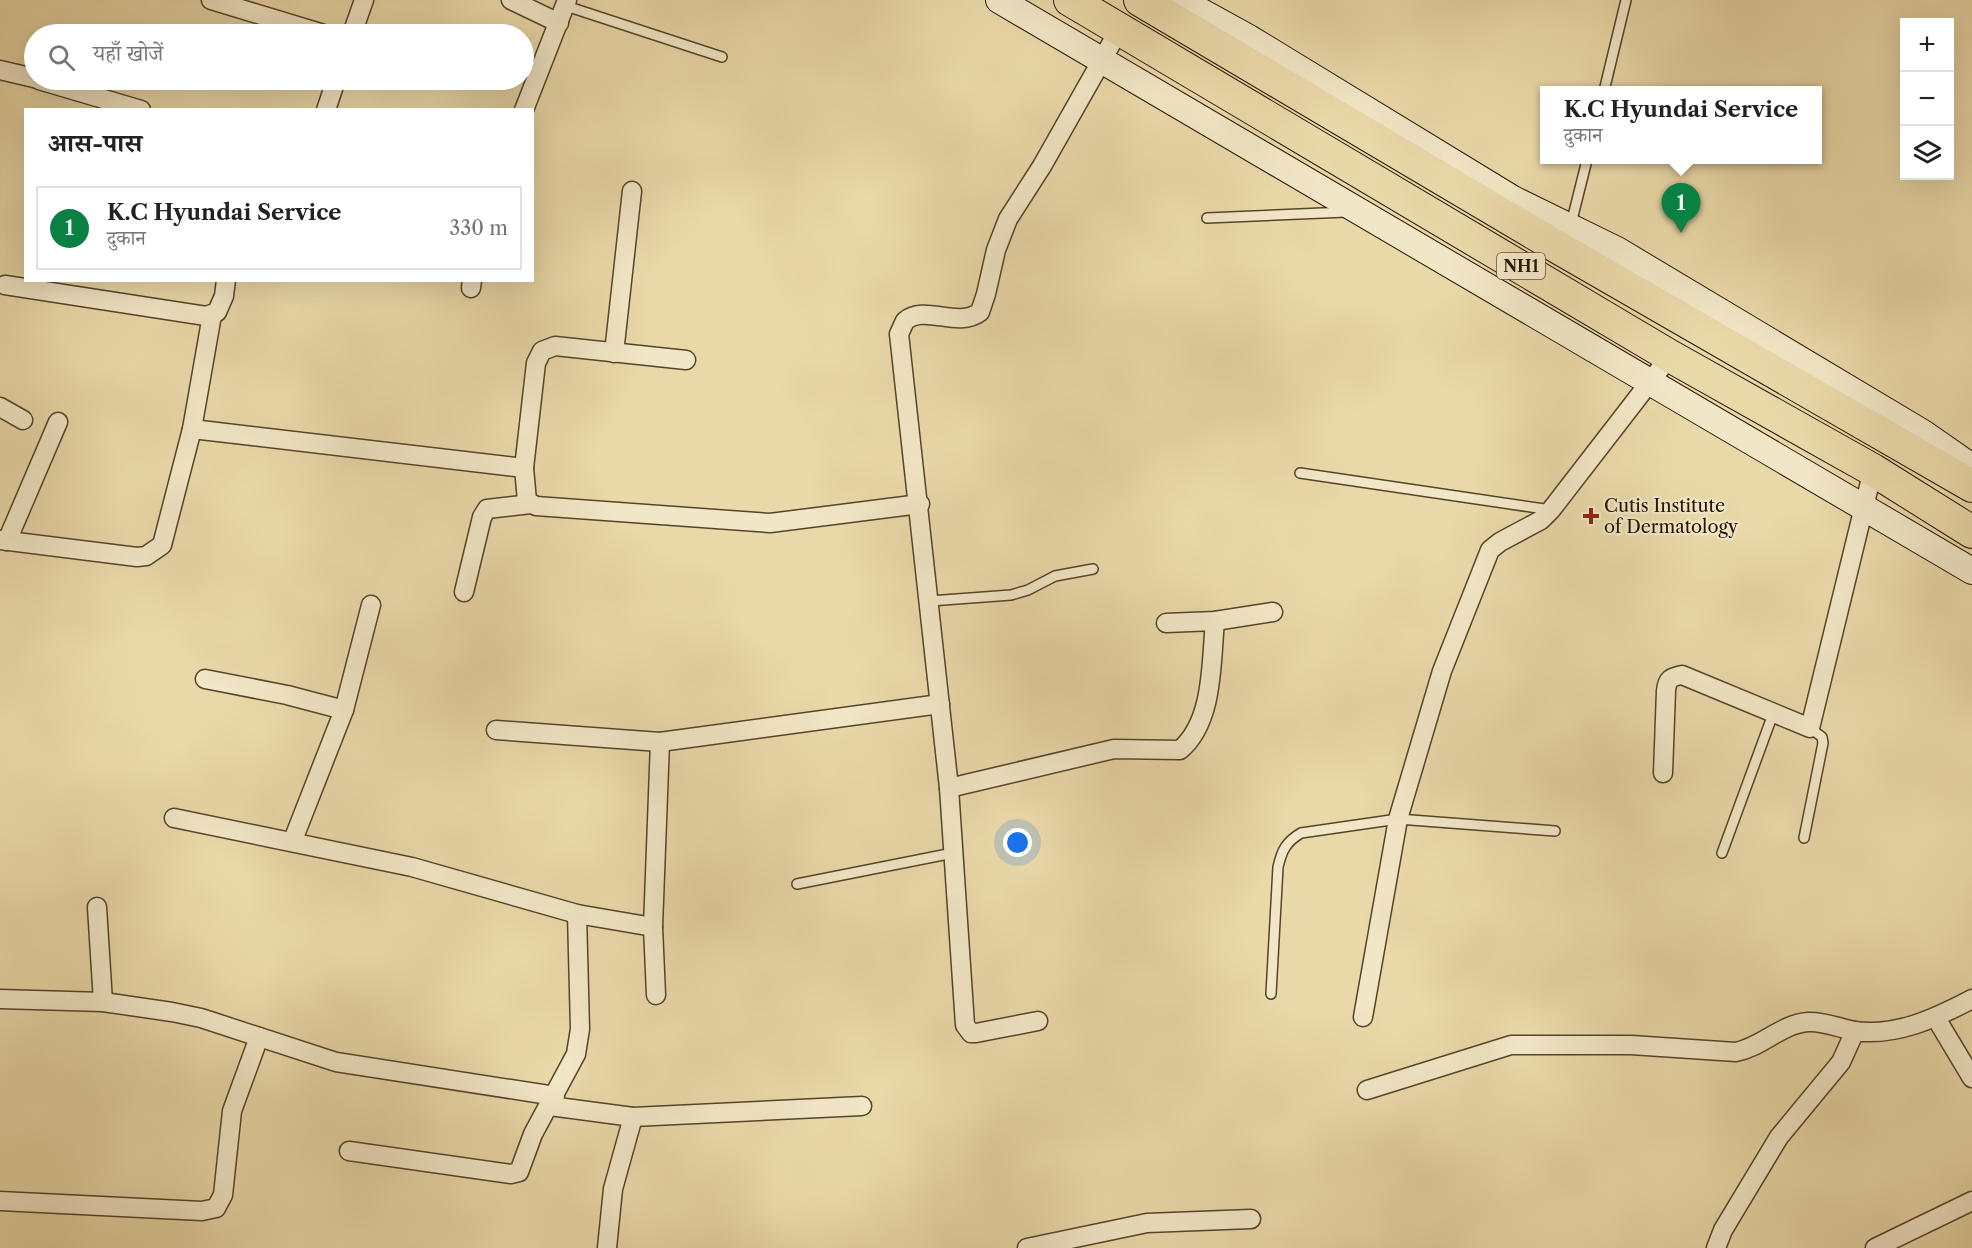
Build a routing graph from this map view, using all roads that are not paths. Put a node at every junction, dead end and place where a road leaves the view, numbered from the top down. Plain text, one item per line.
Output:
1 (211, 0) edge
2 (364, 0) edge
3 (511, 0) edge
4 (999, 0) edge
5 (1070, 0) edge
6 (1140, 0) edge
7 (1180, 0) edge
8 (1626, 0) edge
9 (564, 10) edge
10 (291, 24) edge
11 (356, 24) edge
12 (1119, 30) junction
13 (722, 57) dead end
14 (1103, 60) junction
15 (0, 70) edge
16 (24, 76) edge
17 (534, 85) edge
18 (1605, 86) edge
19 (73, 90) edge
20 (333, 90) edge
21 (532, 90) edge
22 (134, 108) edge
23 (327, 108) edge
24 (525, 108) edge
25 (1586, 164) edge
26 (632, 191) dead end
27 (1361, 211) junction
28 (1207, 218) dead end
29 (1564, 238) junction
30 (226, 282) edge
31 (5, 285) dead end
32 (212, 315) junction
33 (614, 353) junction
34 (1670, 356) junction
35 (686, 360) dead end
36 (1649, 381) junction
37 (0, 407) edge
38 (23, 420) dead end
39 (58, 422) dead end
40 (192, 429) junction
41 (1972, 467) edge
42 (524, 468) junction
43 (1873, 470) junction
44 (1300, 473) dead end
45 (1972, 486) edge
46 (531, 504) junction
47 (920, 504) junction
48 (1863, 507) junction
49 (1551, 510) junction
50 (1972, 532) edge
51 (3, 540) edge
52 (1093, 569) dead end
53 (1972, 571) edge
54 (464, 592) dead end
55 (930, 602) junction
56 (371, 605) dead end
57 (1273, 612) dead end
58 (1215, 621) junction
59 (1166, 623) dead end
60 (205, 679) dead end
61 (940, 704) junction
62 (344, 710) junction
63 (1773, 714) junction
64 (1810, 729) junction
65 (496, 730) dead end
66 (660, 742) junction
67 (1663, 773) dead end
68 (949, 788) junction
69 (174, 818) dead end
70 (1398, 819) junction
71 (1555, 831) dead end
72 (1804, 838) dead end
73 (293, 840) junction
74 (953, 853) junction
75 (1722, 853) dead end
76 (797, 884) dead end
77 (97, 907) dead end
78 (577, 914) junction
79 (653, 927) junction
80 (1271, 994) dead end
81 (656, 995) dead end
82 (0, 999) edge
83 (1972, 999) edge
84 (103, 1002) junction
85 (1363, 1017) dead end
86 (1936, 1018) junction
87 (1038, 1021) dead end
88 (1855, 1031) junction
89 (259, 1037) junction
90 (1972, 1078) edge
91 (1367, 1090) dead end
92 (552, 1101) junction
93 (862, 1106) dead end
94 (633, 1116) junction
95 (349, 1151) dead end
96 (0, 1201) edge
97 (1972, 1201) edge
98 (1251, 1219) dead end
99 (1114, 1239) edge
100 (608, 1248) edge
101 (1027, 1248) edge
102 (1716, 1248) edge
103 (1875, 1248) edge

1 - 10 street
2 - 11 street
3 - 9 street
4 - 14 street
5 - 12 highway, NH1
6 - 29 highway, NH1
7 - 29 street
8 - 18 lane
9 - 13 lane
9 - 17 street
12 - 14 street
12 - 34 highway, NH1
14 - 27 street
14 - 47 street
15 - 16 street
19 - 22 street
20 - 23 street
21 - 24 street
25 - 29 lane
26 - 33 street
27 - 28 lane
27 - 36 street
29 - 41 street
29 - 45 highway, NH1
30 - 32 street
31 - 32 street
32 - 40 street
33 - 35 street
33 - 42 street
34 - 36 street
34 - 43 highway, NH1
36 - 48 street
36 - 49 street
37 - 38 street
39 - 51 street
40 - 42 street
40 - 51 street
42 - 46 street
43 - 48 street
43 - 50 highway, NH1
44 - 49 lane
46 - 47 street
46 - 54 street
47 - 55 street
48 - 53 street
48 - 64 street
49 - 70 street
52 - 55 lane
55 - 61 street
56 - 62 street
57 - 58 street
58 - 59 street
58 - 68 street
60 - 62 street
61 - 66 street
61 - 68 street
62 - 73 street
63 - 64 street
63 - 67 street
63 - 75 lane
64 - 72 lane
65 - 66 street
66 - 79 street
68 - 74 street
69 - 73 street
70 - 71 lane
70 - 80 lane
70 - 85 street
73 - 78 street
74 - 76 lane
74 - 87 street
77 - 84 street
78 - 79 street
78 - 92 street
79 - 81 street
82 - 84 street
83 - 86 street
84 - 89 street
86 - 88 street
86 - 90 street
88 - 91 street
88 - 102 street
89 - 92 street
89 - 96 street
92 - 94 street
92 - 95 street
93 - 94 street
94 - 100 street
97 - 103 street
98 - 99 street
99 - 101 street

